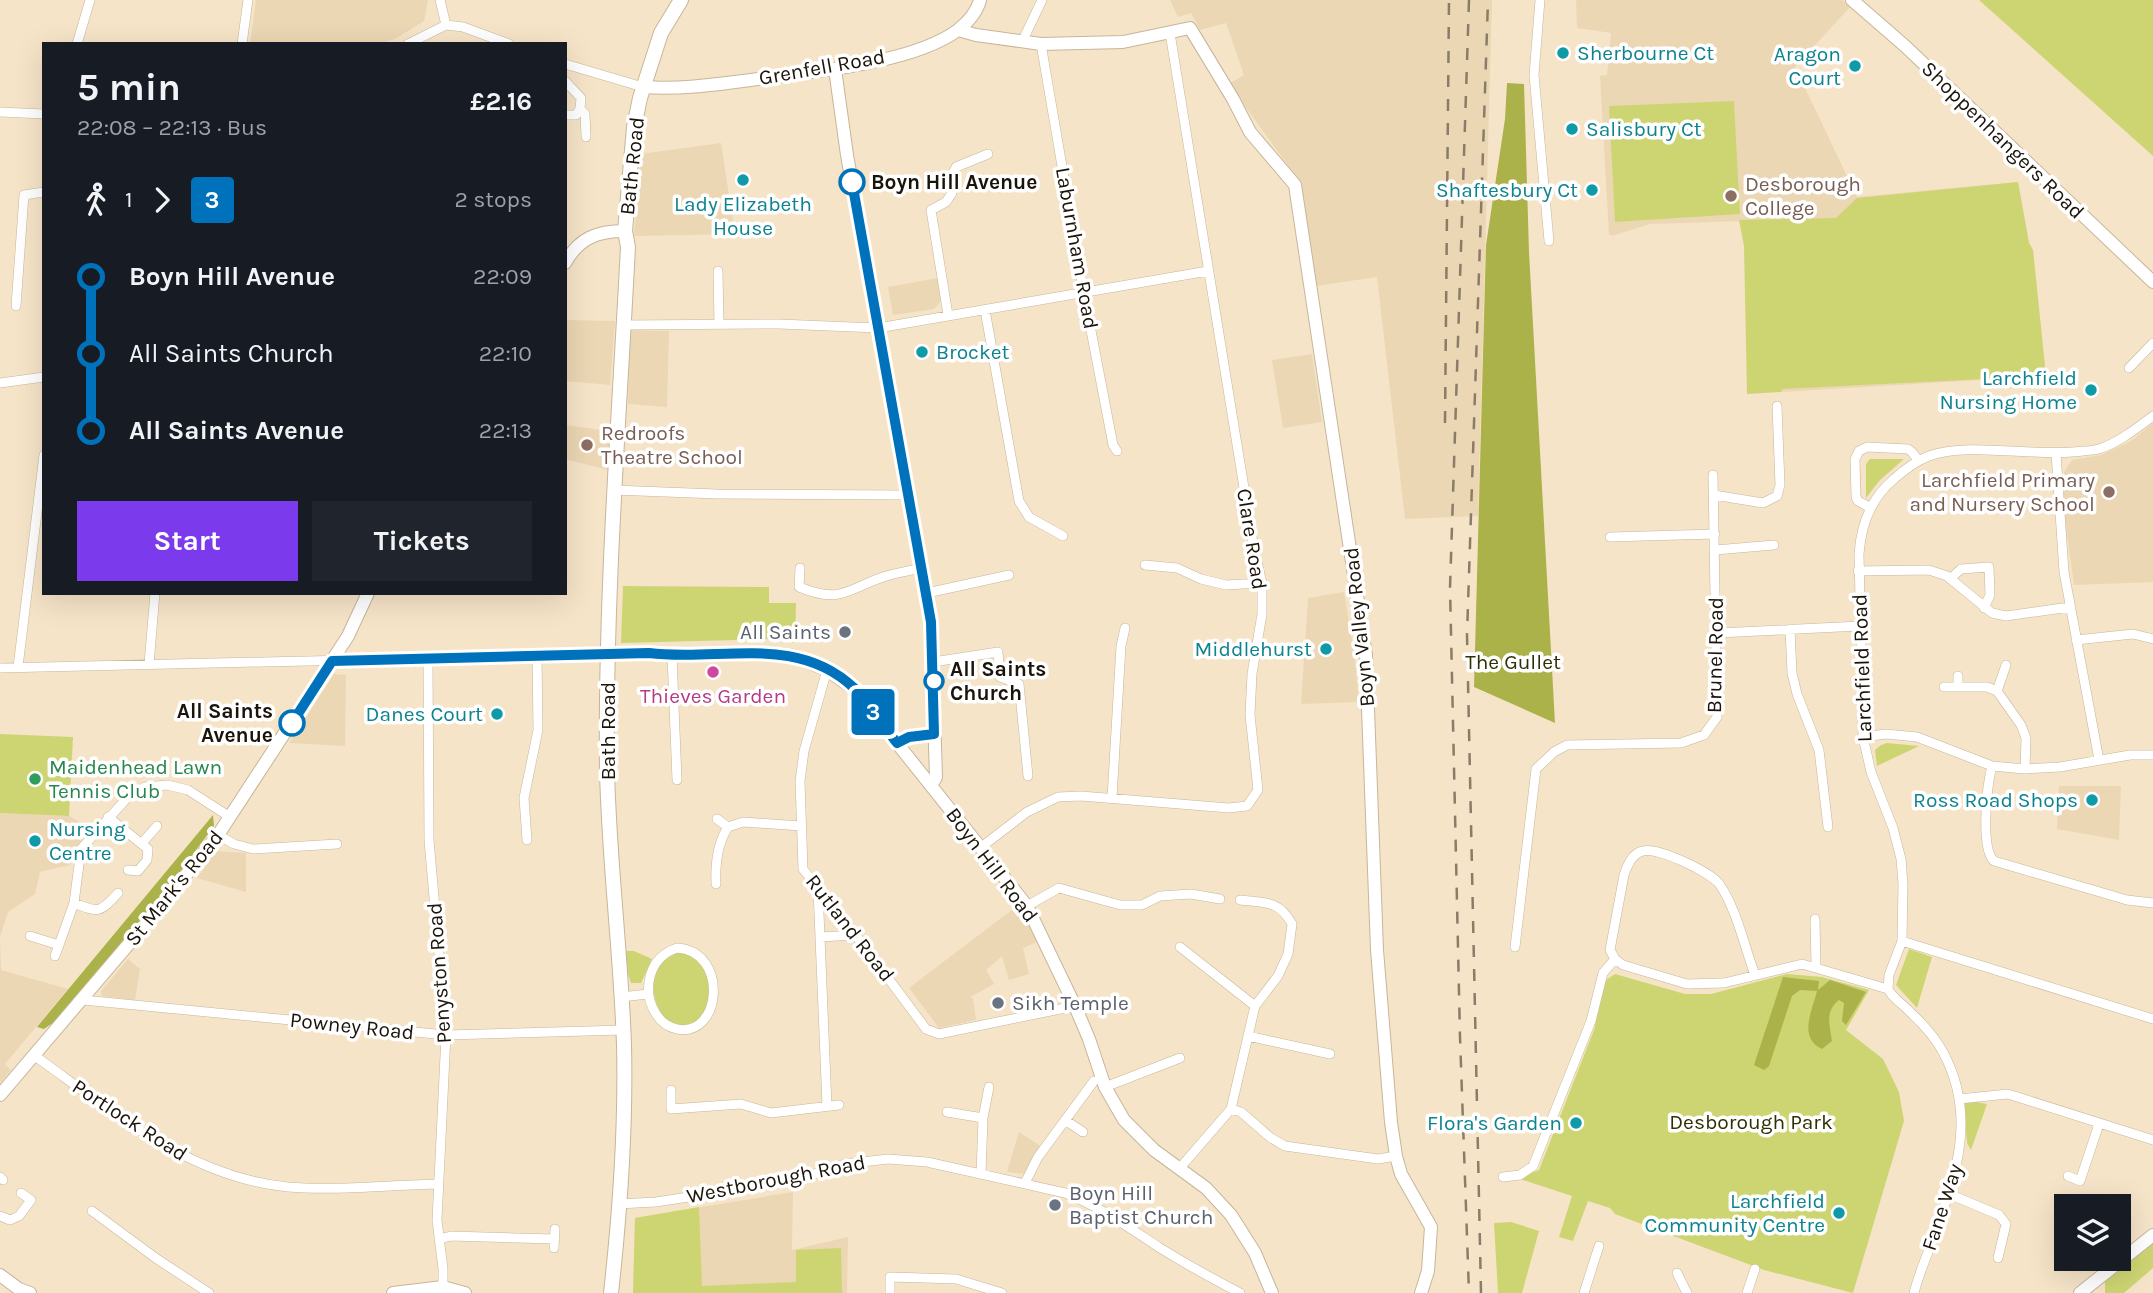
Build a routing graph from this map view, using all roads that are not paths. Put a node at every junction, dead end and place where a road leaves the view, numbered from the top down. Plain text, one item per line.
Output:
1 (90, 0) edge
2 (248, 0) edge
3 (440, 0) edge
4 (681, 0) edge
5 (980, 0) edge
6 (1042, 0) edge
7 (1541, 0) edge
8 (1852, 0) edge
9 (446, 25) junction
10 (958, 30) junction
11 (1170, 33) junction
12 (78, 42) edge
13 (242, 42) edge
14 (412, 42) edge
15 (504, 42) edge
16 (1022, 42) junction
17 (1041, 44) junction
18 (567, 68) edge
19 (835, 69) junction
20 (567, 83) edge
21 (643, 87) junction
22 (580, 109) junction
23 (0, 112) edge
24 (42, 114) edge
25 (567, 115) edge
26 (586, 137) dead end
27 (988, 155) dead end
28 (42, 192) edge
29 (625, 231) junction
30 (1549, 241) dead end
31 (567, 255) edge
32 (718, 271) dead end
33 (1209, 271) junction
34 (2153, 282) edge
35 (1084, 294) junction
36 (16, 306) dead end
37 (985, 310) junction
38 (948, 315) junction
39 (719, 324) junction
40 (623, 325) junction
41 (878, 328) junction
42 (2151, 350) edge
43 (2129, 368) dead end
44 (42, 377) edge
45 (0, 383) edge
46 (1777, 407) dead end
47 (2153, 415) edge
48 (1117, 451) dead end
49 (2056, 453) junction
50 (1918, 460) junction
51 (42, 471) edge
52 (1713, 475) dead end
53 (613, 490) junction
54 (907, 495) junction
55 (1714, 495) junction
56 (1871, 508) junction
57 (1715, 534) junction
58 (1063, 536) dead end
59 (1610, 537) dead end
60 (1774, 545) dead end
61 (1715, 550) junction
62 (1145, 565) dead end
63 (800, 568) dead end
64 (921, 568) junction
65 (1858, 571) junction
66 (1009, 575) dead end
67 (1950, 579) junction
68 (1262, 583) junction
69 (927, 593) junction
70 (155, 595) edge
71 (367, 595) edge
72 (2070, 607) junction
73 (1984, 608) junction
74 (1860, 626) junction
75 (1125, 628) dead end
76 (1790, 629) junction
77 (1718, 632) junction
78 (2153, 639) edge
79 (2076, 640) junction
80 (609, 654) junction
81 (537, 656) junction
82 (672, 656) junction
83 (428, 658) junction
84 (332, 661) junction
85 (933, 662) junction
86 (149, 664) junction
87 (2006, 664) dead end
88 (0, 667) edge
89 (18, 667) junction
90 (827, 670) junction
91 (1958, 676) dead end
92 (1944, 687) dead end
93 (1958, 687) junction
94 (1997, 691) junction
95 (934, 734) junction
96 (1863, 737) junction
97 (897, 743) junction
98 (2153, 755) edge
99 (2099, 760) junction
100 (1992, 766) junction
101 (2025, 769) junction
102 (1028, 776) dead end
103 (677, 780) dead end
104 (931, 786) junction
105 (1112, 798) junction
106 (108, 817) junction
107 (230, 817) junction
108 (718, 819) dead end
109 (157, 826) dead end
110 (801, 826) junction
111 (728, 827) junction
112 (1828, 827) dead end
113 (218, 835) junction
114 (527, 840) dead end
115 (142, 843) junction
116 (337, 844) dead end
117 (980, 848) junction
118 (128, 870) dead end
119 (716, 884) dead end
120 (818, 889) junction
121 (118, 893) dead end
122 (1220, 899) dead end
123 (1240, 900) dead end
124 (74, 903) junction
125 (2153, 903) edge
126 (1027, 906) junction
127 (1814, 919) dead end
128 (855, 935) junction
129 (30, 936) dead end
130 (820, 937) junction
131 (1902, 941) junction
132 (59, 945) junction
133 (1180, 947) dead end
134 (1515, 947) dead end
135 (55, 957) dead end
136 (1615, 959) junction
137 (1816, 966) junction
138 (1755, 975) junction
139 (1888, 989) junction
140 (648, 994) junction
141 (621, 997) junction
142 (82, 1000) junction
143 (1075, 1006) junction
144 (1255, 1006) junction
145 (2153, 1018) edge
146 (623, 1030) junction
147 (446, 1035) junction
148 (1248, 1036) junction
149 (1330, 1054) dead end
150 (35, 1056) junction
151 (1180, 1058) dead end
152 (1099, 1084) junction
153 (989, 1087) dead end
154 (671, 1090) dead end
155 (0, 1095) edge
156 (1959, 1099) junction
157 (839, 1105) dead end
158 (827, 1106) junction
159 (1231, 1109) junction
160 (947, 1112) dead end
161 (983, 1118) junction
162 (1065, 1120) junction
163 (2099, 1124) junction
164 (1083, 1132) dead end
165 (2153, 1140) edge
166 (1396, 1156) junction
167 (1179, 1169) junction
168 (981, 1174) junction
169 (2068, 1176) dead end
170 (1503, 1177) dead end
171 (2080, 1181) junction
172 (1025, 1183) junction
173 (438, 1184) junction
174 (2090, 1185) dead end
175 (21, 1192) dead end
176 (1948, 1194) junction
177 (618, 1204) junction
178 (92, 1211) dead end
179 (0, 1216) edge
180 (2153, 1235) edge
181 (439, 1239) junction
182 (555, 1239) dead end
183 (1599, 1246) dead end
184 (1998, 1258) dead end
185 (1755, 1269) dead end
186 (1677, 1273) dead end
187 (0, 1275) edge
188 (443, 1287) junction
189 (28, 1293) edge
190 (209, 1293) edge
191 (393, 1293) edge
192 (465, 1293) edge
193 (611, 1293) edge
194 (890, 1293) edge
195 (1002, 1293) edge
196 (1240, 1293) edge
197 (1272, 1293) edge
198 (1421, 1293) edge
199 (1584, 1293) edge
200 (1687, 1293) edge
201 (1747, 1293) edge
202 (1914, 1293) edge
203 (2080, 1293) edge

1 - 12 street
2 - 13 street
3 - 9 street
4 - 21 main road, Bath Road
5 - 10 street, Grenfell Road
6 - 16 street
7 - 30 street
8 - 34 street, Shoppenhangers Road
9 - 14 street
9 - 15 street
10 - 16 street
10 - 19 street, Grenfell Road
11 - 17 street
11 - 33 street, Clare Road
11 - 166 street, Boyn Valley Road
16 - 17 street
17 - 35 street, Laburnham Road
18 - 21 street
19 - 21 street, Grenfell Road
19 - 41 street
20 - 22 street
21 - 29 main road, Bath Road
22 - 25 street
22 - 26 street
23 - 24 street
27 - 38 street
28 - 36 street
29 - 31 street
29 - 40 main road, Bath Road
32 - 39 street
33 - 35 street
33 - 68 street, Clare Road
35 - 37 street
35 - 48 street, Laburnham Road
37 - 38 street
37 - 58 street
38 - 41 street
39 - 40 street
39 - 41 street
40 - 53 main road, Bath Road
41 - 54 street
42 - 43 street
44 - 45 street
46 - 55 street
47 - 49 street, Larchfield Road
49 - 50 street, Larchfield Road
49 - 72 street
50 - 56 street, Larchfield Road
50 - 56 street
51 - 89 street
52 - 55 street, Brunel Road
53 - 54 street
53 - 80 main road, Bath Road
54 - 64 street
55 - 57 street, Brunel Road
56 - 65 street, Larchfield Road
57 - 59 street
57 - 61 street, Brunel Road
60 - 61 street
61 - 77 street, Brunel Road
62 - 68 street
63 - 64 street
64 - 69 street
65 - 67 street
65 - 74 street, Larchfield Road
66 - 69 street
67 - 73 street
67 - 73 street
68 - 105 street, Clare Road
69 - 85 street
70 - 86 street
71 - 84 street, St Mark's Road
72 - 73 street
72 - 79 street
74 - 76 street
74 - 96 street, Larchfield Road
75 - 105 street
76 - 77 street
76 - 112 street
77 - 134 street, Brunel Road
78 - 79 street
79 - 99 street
80 - 81 street
80 - 82 street, Boyn Hill Road
80 - 141 main road, Bath Road
81 - 83 street
81 - 114 street
82 - 90 street, Boyn Hill Road
82 - 103 street
83 - 84 street
83 - 147 street, Penyston Road
84 - 86 street
84 - 107 street, St Mark's Road
85 - 95 street
85 - 102 street
86 - 89 street
87 - 94 street
88 - 89 street
90 - 97 street, Boyn Hill Road
90 - 110 street, Rutland Road
91 - 93 street
92 - 93 street
93 - 94 street
94 - 101 street
95 - 97 street
95 - 104 street
96 - 100 street
96 - 131 street, Larchfield Road
97 - 104 street, Boyn Hill Road
98 - 99 street
99 - 101 street
100 - 101 street
100 - 125 street
104 - 117 street, Boyn Hill Road
105 - 117 street, Clare Road
106 - 107 street
106 - 115 street
106 - 124 street
107 - 113 street, St Mark's Road
108 - 111 street
109 - 115 street
110 - 111 street
110 - 120 street, Rutland Road
111 - 119 street
113 - 116 street
113 - 142 street, St Mark's Road
115 - 118 street
117 - 126 street, Boyn Hill Road
120 - 128 street, Rutland Road
120 - 130 street
121 - 124 street
122 - 126 street
123 - 144 street
124 - 132 street
126 - 143 street, Boyn Hill Road
127 - 137 street
128 - 130 street
128 - 143 street, Rutland Road
129 - 132 street
130 - 158 street
131 - 139 street, Larchfield Road
131 - 145 street
132 - 135 street
133 - 144 street
136 - 138 street, Fane Way
136 - 138 street
136 - 170 street
137 - 138 street, Fane Way
137 - 139 street, Fane Way
139 - 156 street, Fane Way
140 - 140 street
140 - 141 street
141 - 146 main road, Bath Road
142 - 147 street, Powney Road
142 - 150 street, St Mark's Road
143 - 152 street, Boyn Hill Road
144 - 148 street
146 - 147 street, Powney Road
146 - 177 main road, Bath Road
147 - 173 street, Penyston Road
148 - 149 street
148 - 159 street
150 - 155 street, St Mark's Road
150 - 173 street, Portlock Road
151 - 152 street
152 - 162 street
152 - 167 street, Boyn Hill Road
153 - 161 street
154 - 158 street
156 - 163 street
156 - 176 street, Fane Way
157 - 158 street
159 - 166 street
159 - 167 street
160 - 161 street
161 - 168 street
162 - 164 street
162 - 172 street
163 - 165 street
163 - 171 street
166 - 198 street, Boyn Valley Road
167 - 197 street, Boyn Hill Road
168 - 172 street, Westborough Road
168 - 177 street, Westborough Road
169 - 171 street
171 - 174 street
172 - 196 street, Westborough Road
173 - 181 street, Penyston Road
175 - 179 street
176 - 184 street
176 - 202 street, Fane Way
177 - 193 main road, Bath Road
178 - 190 street
180 - 203 street
181 - 182 street
181 - 188 street, Penyston Road
183 - 199 street
185 - 201 street
186 - 200 street
187 - 189 street
188 - 191 street
188 - 192 street
194 - 195 street

